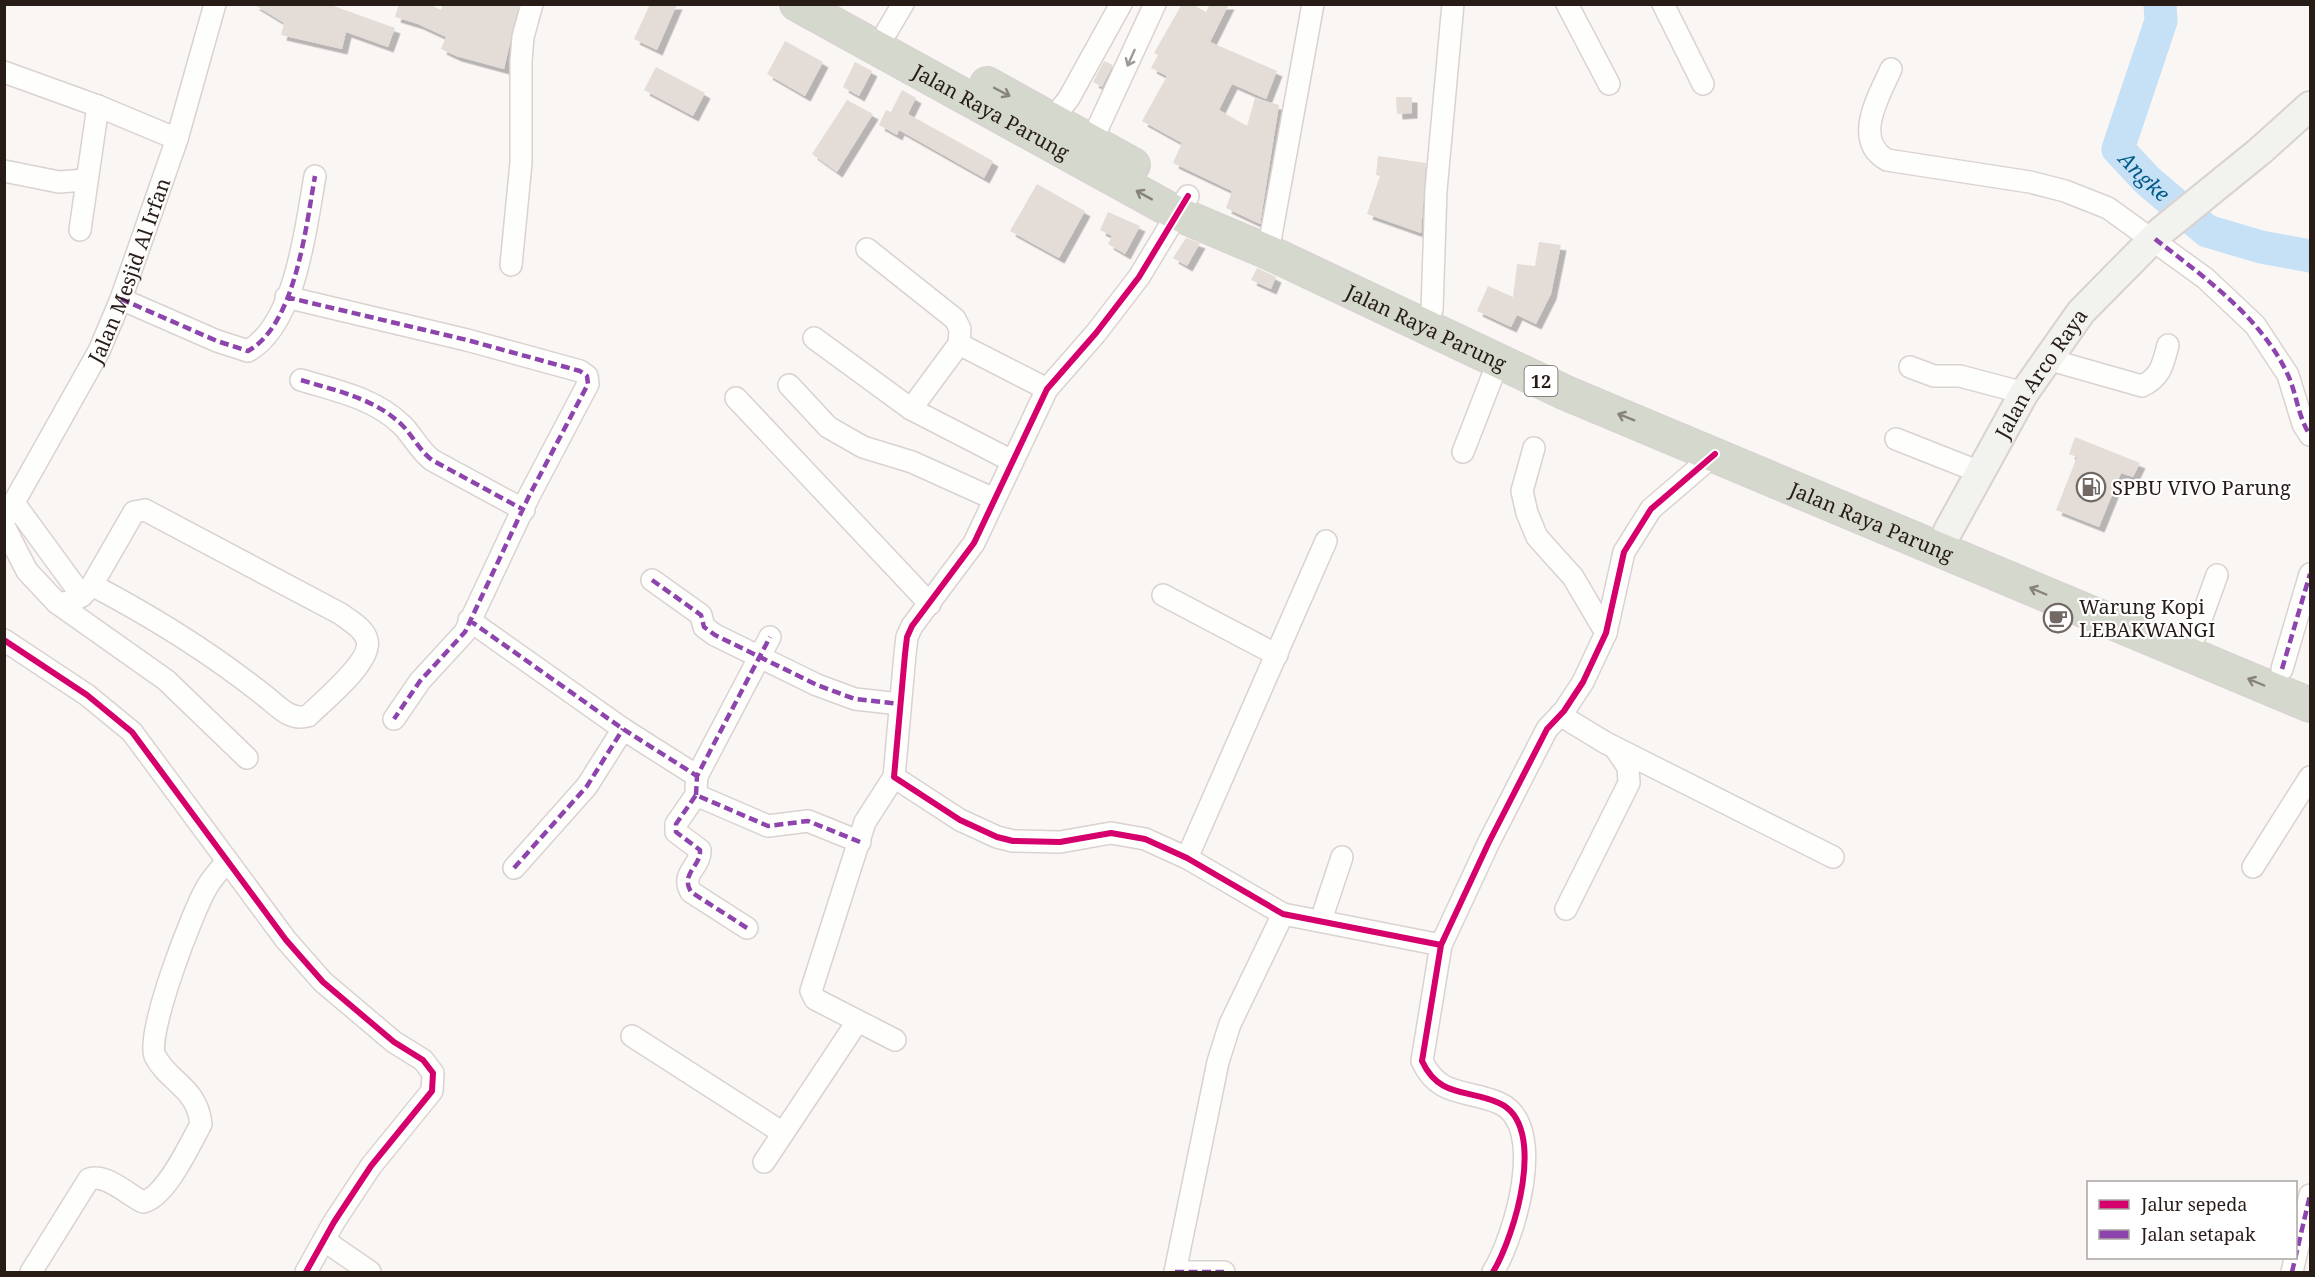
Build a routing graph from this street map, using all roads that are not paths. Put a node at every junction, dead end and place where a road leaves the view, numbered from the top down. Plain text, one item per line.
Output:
1 (215, 4) edge
2 (532, 4) edge
3 (797, 4) edge
4 (840, 4) edge
5 (1121, 4) edge
6 (1155, 4) edge
7 (1313, 4) edge
8 (1453, 4) edge
9 (1567, 4) edge
10 (1663, 4) edge
11 (895, 18) edge
12 (1891, 69) dead end
13 (4, 72) edge
14 (1609, 84) dead end
15 (1703, 84) dead end
16 (98, 106) junction
17 (2310, 106) edge
18 (1049, 130) junction
19 (177, 139) junction
20 (1087, 151) junction
21 (4, 171) edge
22 (315, 176) dead end
23 (85, 180) junction
24 (1182, 205) junction
25 (80, 230) dead end
26 (2157, 236) junction
27 (1269, 245) junction
28 (867, 249) dead end
29 (511, 265) dead end
30 (286, 297) junction
31 (121, 299) junction
32 (1432, 310) junction
33 (814, 338) dead end
34 (959, 344) junction
35 (2168, 345) dead end
36 (2048, 358) junction
37 (1498, 362) junction
38 (1910, 367) dead end
39 (301, 380) dead end
40 (1570, 382) junction
41 (789, 385) dead end
42 (1047, 389) junction
43 (2024, 393) junction
44 (736, 398) dead end
45 (911, 409) junction
46 (2310, 435) edge
47 (1896, 439) dead end
48 (1534, 448) dead end
49 (1463, 452) dead end
50 (1715, 454) junction
51 (1012, 461) junction
52 (1982, 473) junction
53 (994, 499) junction
54 (524, 510) junction
55 (9, 512) edge
56 (4, 526) edge
57 (1948, 531) junction
58 (1326, 541) dead end
59 (2310, 574) edge
60 (2217, 575) dead end
61 (652, 580) dead end
62 (87, 591) junction
63 (1163, 595) dead end
64 (57, 603) junction
65 (930, 604) junction
66 (469, 620) junction
67 (1606, 633) junction
68 (2195, 636) junction
69 (770, 637) dead end
70 (4, 640) edge
71 (1277, 655) junction
72 (760, 658) junction
73 (2296, 675) edge
74 (900, 704) junction
75 (2310, 705) edge
76 (1560, 715) junction
77 (394, 719) dead end
78 (623, 729) junction
79 (1614, 747) junction
80 (247, 758) dead end
81 (894, 777) junction
82 (2310, 777) edge
83 (697, 786) junction
84 (860, 842) junction
85 (1342, 857) dead end
86 (1833, 857) dead end
87 (1187, 858) junction
88 (227, 861) junction
89 (2253, 867) dead end
90 (514, 868) dead end
91 (1566, 909) dead end
92 (1283, 914) junction
93 (1321, 920) junction
94 (747, 928) dead end
95 (1441, 945) junction
96 (857, 1022) junction
97 (632, 1036) dead end
98 (896, 1040) dead end
99 (783, 1133) junction
100 (764, 1162) dead end
101 (2310, 1195) edge
102 (325, 1241) junction
103 (2297, 1251) edge
104 (31, 1272) edge
105 (306, 1272) edge
106 (370, 1272) edge
107 (1175, 1272) edge
108 (1224, 1272) edge
109 (1493, 1272) edge

1 - 19 street, Jalan Mesjid Al Irfan
2 - 29 street
3 - 18 highway, Jalan Raya Parung / 12
4 - 11 highway, Jalan Raya Parung / 12
5 - 18 street
6 -> 20 street
7 - 27 street
8 - 32 street
9 - 14 street
10 - 15 street
11 -> 18 highway, Jalan Raya Parung / 12
12 - 26 street
13 - 16 street
16 - 19 street
16 - 23 street
17 - 26 main road, Jalan Arco Raya
18 - 20 highway, Jalan Raya Parung / 12
19 - 31 street, Jalan Mesjid Al Irfan
20 - 24 highway, Jalan Raya Parung / 12
21 - 23 street
22 - 30 street
23 - 25 street
24 - 27 highway, Jalan Raya Parung / 12
24 - 42 street
26 - 36 main road, Jalan Arco Raya
26 - 46 street
27 - 32 highway, Jalan Raya Parung / 12
27 - 37 highway, Jalan Raya Parung / 12
28 - 34 street
30 - 31 street
30 - 54 street
31 - 55 street, Jalan Mesjid Al Irfan
32 - 40 highway, Jalan Raya Parung / 12
33 - 45 street
34 - 42 street
34 - 45 street
35 - 36 street
36 - 43 main road, Jalan Arco Raya
37 - 40 highway, Jalan Raya Parung / 12
37 - 49 street
38 - 43 street
39 - 54 street
50 -> 40 highway, Jalan Raya Parung / 12
40 - 57 highway, Jalan Raya Parung / 12
41 - 53 street
42 - 51 street
43 - 52 main road, Jalan Arco Raya
44 - 65 street
45 - 51 street
47 - 52 street
48 - 67 street
50 - 67 street
75 -> 50 highway, Jalan Raya Parung / 12
51 - 53 street
52 - 57 main road, Jalan Arco Raya
53 - 65 street
54 - 66 street
55 - 62 street
56 - 64 street
57 - 68 highway, Jalan Raya Parung / 12
58 - 71 street
59 - 73 street
60 - 68 street
61 - 72 street
62 - 62 street
62 - 64 street
63 - 71 street
64 - 80 street
65 - 74 street
66 - 77 street
66 - 78 street
67 - 76 street
68 - 73 highway, Jalan Raya Parung / 12
69 - 72 street
70 - 88 street
71 - 87 street
72 - 74 street
72 - 83 street
74 - 81 street
76 - 79 street
76 - 95 street
78 - 83 street
78 - 90 street
79 - 86 street
79 - 91 street
81 - 84 street
81 - 87 street
82 - 89 street
83 - 84 street
83 - 94 street
84 - 96 street
85 - 93 street
87 - 92 street
88 - 102 street
88 - 104 street
92 - 93 street
92 - 107 street
93 - 95 street
95 - 109 street
96 - 98 street
96 - 99 street
97 - 99 street
99 - 100 street
101 - 103 street
102 - 105 street
102 - 106 street
107 - 108 street

